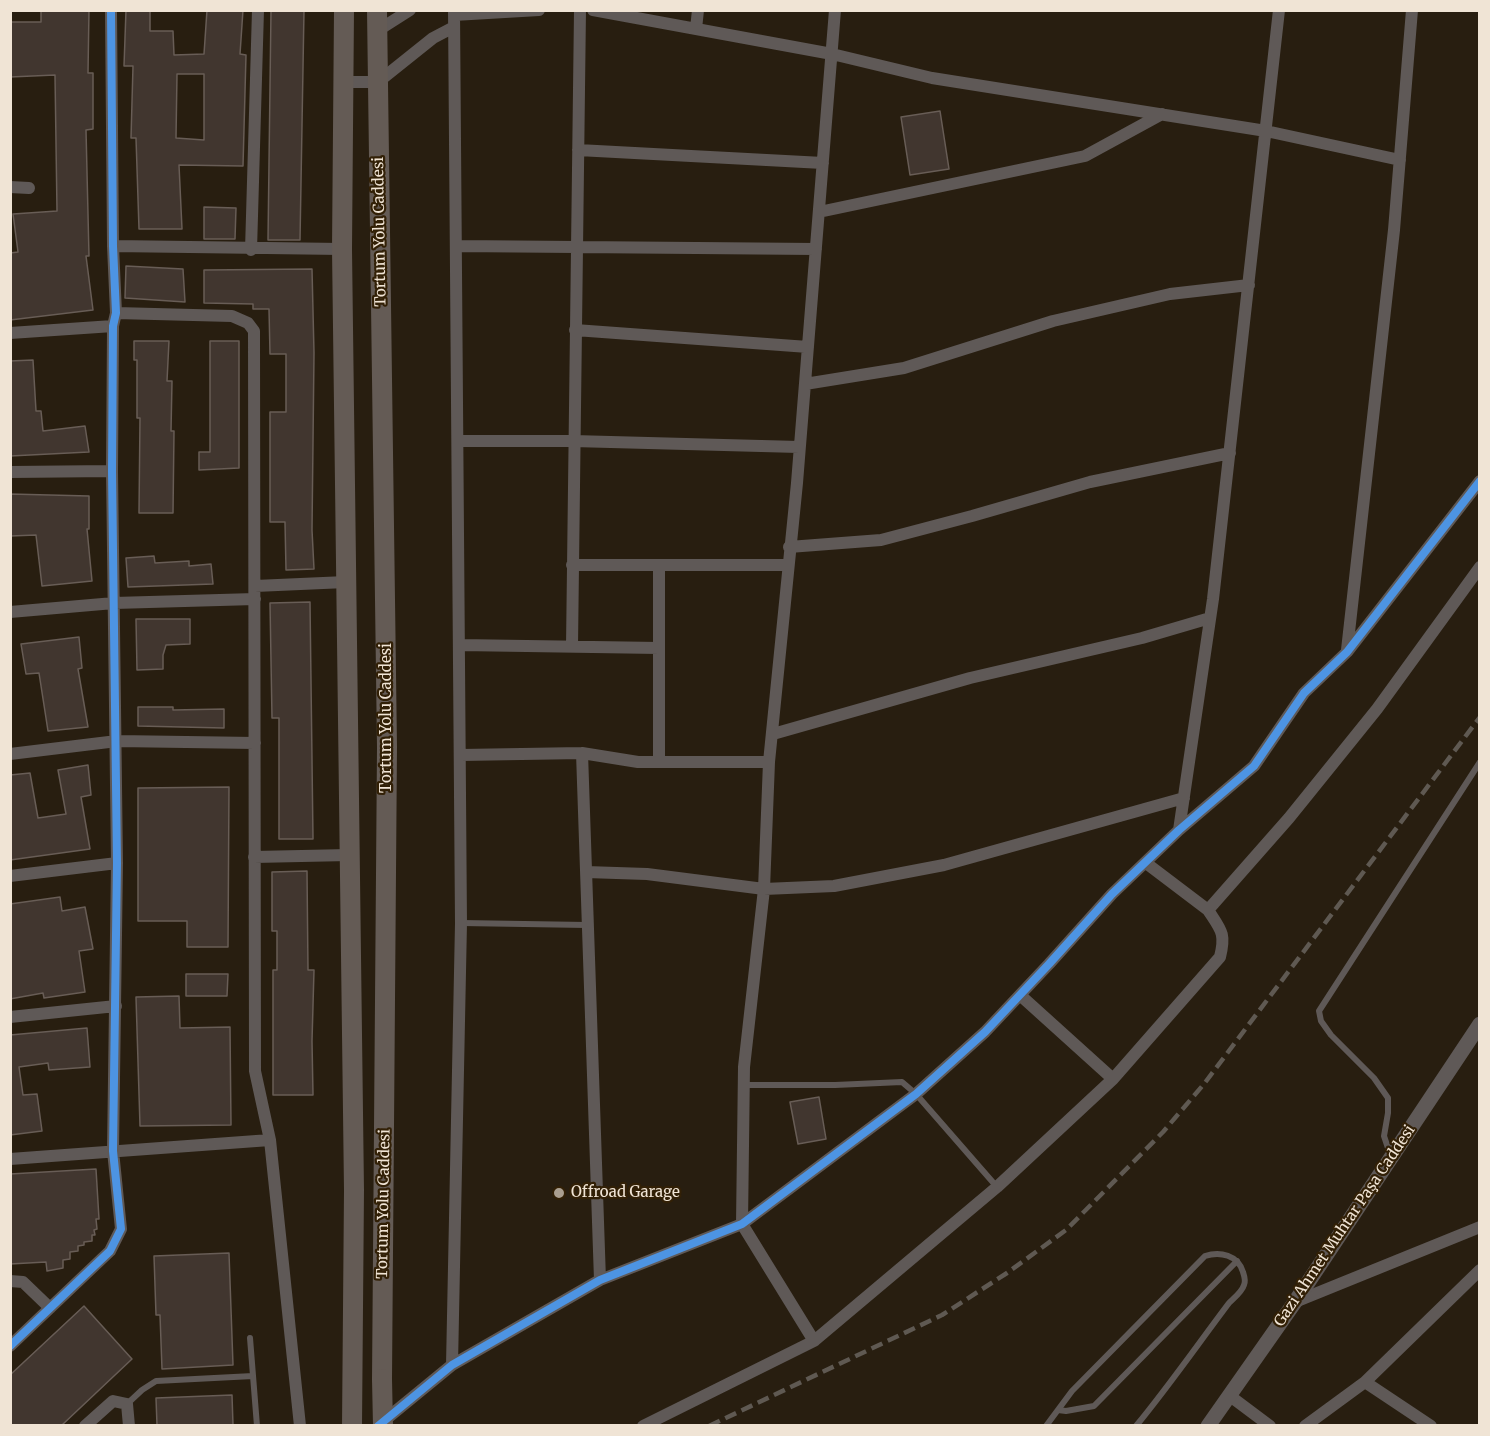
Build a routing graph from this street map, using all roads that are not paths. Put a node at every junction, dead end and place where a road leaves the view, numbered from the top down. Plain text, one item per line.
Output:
1 (111, 10) edge
2 (258, 10) edge
3 (344, 10) edge
4 (376, 10) edge
5 (410, 10) edge
6 (539, 10) edge
7 (580, 10) edge
8 (593, 10) edge
9 (698, 10) edge
10 (835, 10) edge
11 (1279, 10) edge
12 (1412, 10) edge
13 (454, 17) edge
14 (696, 29) junction
15 (377, 31) junction
16 (832, 54) junction
17 (343, 82) junction
18 (378, 82) junction
19 (1162, 114) junction
20 (1266, 131) junction
21 (578, 150) junction
22 (1400, 160) junction
23 (823, 163) junction
24 (10, 187) edge
25 (29, 188) dead end
26 (819, 212) junction
27 (113, 246) junction
28 (456, 246) junction
29 (576, 247) junction
30 (342, 249) junction
31 (816, 249) junction
32 (251, 250) junction
33 (1249, 285) junction
34 (116, 313) junction
35 (113, 326) junction
36 (575, 330) junction
37 (10, 333) edge
38 (808, 346) junction
39 (805, 384) junction
40 (458, 441) junction
41 (573, 441) junction
42 (800, 447) junction
43 (1230, 453) junction
44 (112, 471) junction
45 (10, 472) edge
46 (1479, 481) edge
47 (789, 547) junction
48 (572, 565) junction
49 (659, 565) junction
50 (787, 565) junction
51 (1479, 567) edge
52 (346, 582) junction
53 (255, 586) junction
54 (255, 599) junction
55 (114, 603) junction
56 (10, 612) edge
57 (1210, 618) junction
58 (460, 645) junction
59 (572, 646) junction
60 (659, 648) junction
61 (1347, 652) junction
62 (773, 734) junction
63 (117, 741) junction
64 (255, 743) junction
65 (582, 753) junction
66 (10, 754) edge
67 (461, 755) junction
68 (659, 762) junction
69 (769, 762) junction
70 (1479, 762) edge
71 (1184, 798) junction
72 (1179, 830) junction
73 (349, 855) junction
74 (254, 857) junction
75 (117, 863) junction
76 (1146, 863) junction
77 (586, 872) junction
78 (10, 876) edge
79 (764, 889) junction
80 (1208, 910) junction
81 (461, 923) junction
82 (587, 925) junction
83 (1020, 995) junction
84 (116, 1006) junction
85 (10, 1017) edge
86 (1479, 1024) edge
87 (1113, 1079) junction
88 (743, 1085) junction
89 (916, 1095) junction
90 (270, 1140) junction
91 (113, 1151) junction
92 (1391, 1157) junction
93 (10, 1160) edge
94 (997, 1186) junction
95 (742, 1224) junction
96 (1479, 1227) edge
97 (1237, 1261) junction
98 (1479, 1270) edge
99 (600, 1280) junction
100 (10, 1281) edge
101 (1295, 1302) junction
102 (50, 1308) junction
103 (250, 1338) dead end
104 (814, 1341) junction
105 (10, 1346) edge
106 (452, 1365) junction
107 (253, 1376) junction
108 (1365, 1382) junction
109 (1230, 1396) junction
110 (127, 1404) junction
111 (1058, 1410) junction
112 (352, 1417) edge
113 (85, 1425) edge
114 (129, 1425) edge
115 (257, 1425) edge
116 (300, 1425) edge
117 (378, 1425) edge
118 (383, 1425) edge
119 (643, 1425) edge
120 (1046, 1425) edge
121 (1136, 1425) edge
122 (1208, 1425) edge
123 (1270, 1425) edge
124 (1305, 1425) edge
125 (1431, 1425) edge

1 - 27 street
2 - 32 street
3 - 17 highway, Tortum Yolu Caddesi
4 - 15 highway, Tortum Yolu Caddesi
5 - 15 street
6 - 13 street
7 - 21 street
8 - 14 street
9 - 14 street
10 - 16 street
11 - 20 street
12 - 22 street
13 - 18 street
13 - 28 street
14 - 16 street
15 - 18 highway, Tortum Yolu Caddesi
16 - 19 street
16 - 23 street
17 - 18 street
17 - 30 highway, Tortum Yolu Caddesi
18 - 118 highway, Tortum Yolu Caddesi, bridge
19 - 20 street
19 - 26 street
20 - 22 street
20 - 33 street
21 - 23 street
21 - 29 street
22 - 61 street
23 - 26 street
24 - 25 street
26 - 31 street
27 - 32 street
27 - 34 street
28 - 29 street
28 - 40 street
29 - 31 street
29 - 36 street
30 - 32 street
30 - 52 highway, Tortum Yolu Caddesi
31 - 38 street
33 - 39 street
33 - 43 street
34 - 35 street
34 - 53 street
35 - 37 street
35 - 44 street
36 - 38 street
36 - 41 street
38 - 39 street
39 - 42 street
40 - 41 street
40 - 58 street
41 - 42 street
41 - 48 street
42 - 47 street
43 - 47 street
43 - 57 street
44 - 45 street
44 - 55 street
46 - 61 street
47 - 50 street
48 - 49 street
48 - 59 street
49 - 50 street
49 - 60 street
50 - 62 street
51 - 80 street
52 - 53 street
52 - 73 highway, Tortum Yolu Caddesi
53 - 54 street
54 - 55 street
54 - 64 street
55 - 56 street
55 - 63 street
57 - 62 street
57 - 71 street
58 - 59 street
58 - 67 street
59 - 60 street
60 - 68 street
61 - 72 street
62 - 69 street
63 - 64 street
63 - 66 street
63 - 75 street
64 - 74 street
65 - 67 street
65 - 68 street
65 - 77 street
67 - 81 street
68 - 69 street
69 - 79 street
70 - 92 lane
71 - 72 street
71 - 79 street
72 - 76 street
73 - 74 street
73 - 112 highway, Tortum Yolu Caddesi
74 - 90 street
75 - 78 street
75 - 84 street
76 - 80 street
76 - 83 street
77 - 79 street
77 - 82 street
79 - 88 street
80 - 87 street
81 - 82 lane
81 - 106 street
82 - 99 street
83 - 87 street
83 - 89 street
84 - 85 street
84 - 91 street
86 - 92 street, Gazi Ahmet Muhtar Paşa Caddesi
87 - 94 street
88 - 89 lane
88 - 95 street
89 - 94 lane
89 - 95 street
90 - 91 street
90 - 116 street
91 - 93 street
91 - 102 street
92 - 101 street, Gazi Ahmet Muhtar Paşa Caddesi
94 - 104 street
95 - 99 street
95 - 104 street
96 - 101 street
97 - 111 lane
97 - 111 lane
97 - 121 lane
98 - 108 street
99 - 106 street
100 - 102 street
101 - 109 street, Gazi Ahmet Muhtar Paşa Caddesi
102 - 105 street
103 - 107 lane
104 - 119 street
106 - 117 street
107 - 110 lane
107 - 115 lane
108 - 124 street
108 - 125 street
109 - 122 street, Gazi Ahmet Muhtar Paşa Caddesi
109 - 123 street
110 - 113 street
110 - 114 street
111 - 120 lane

